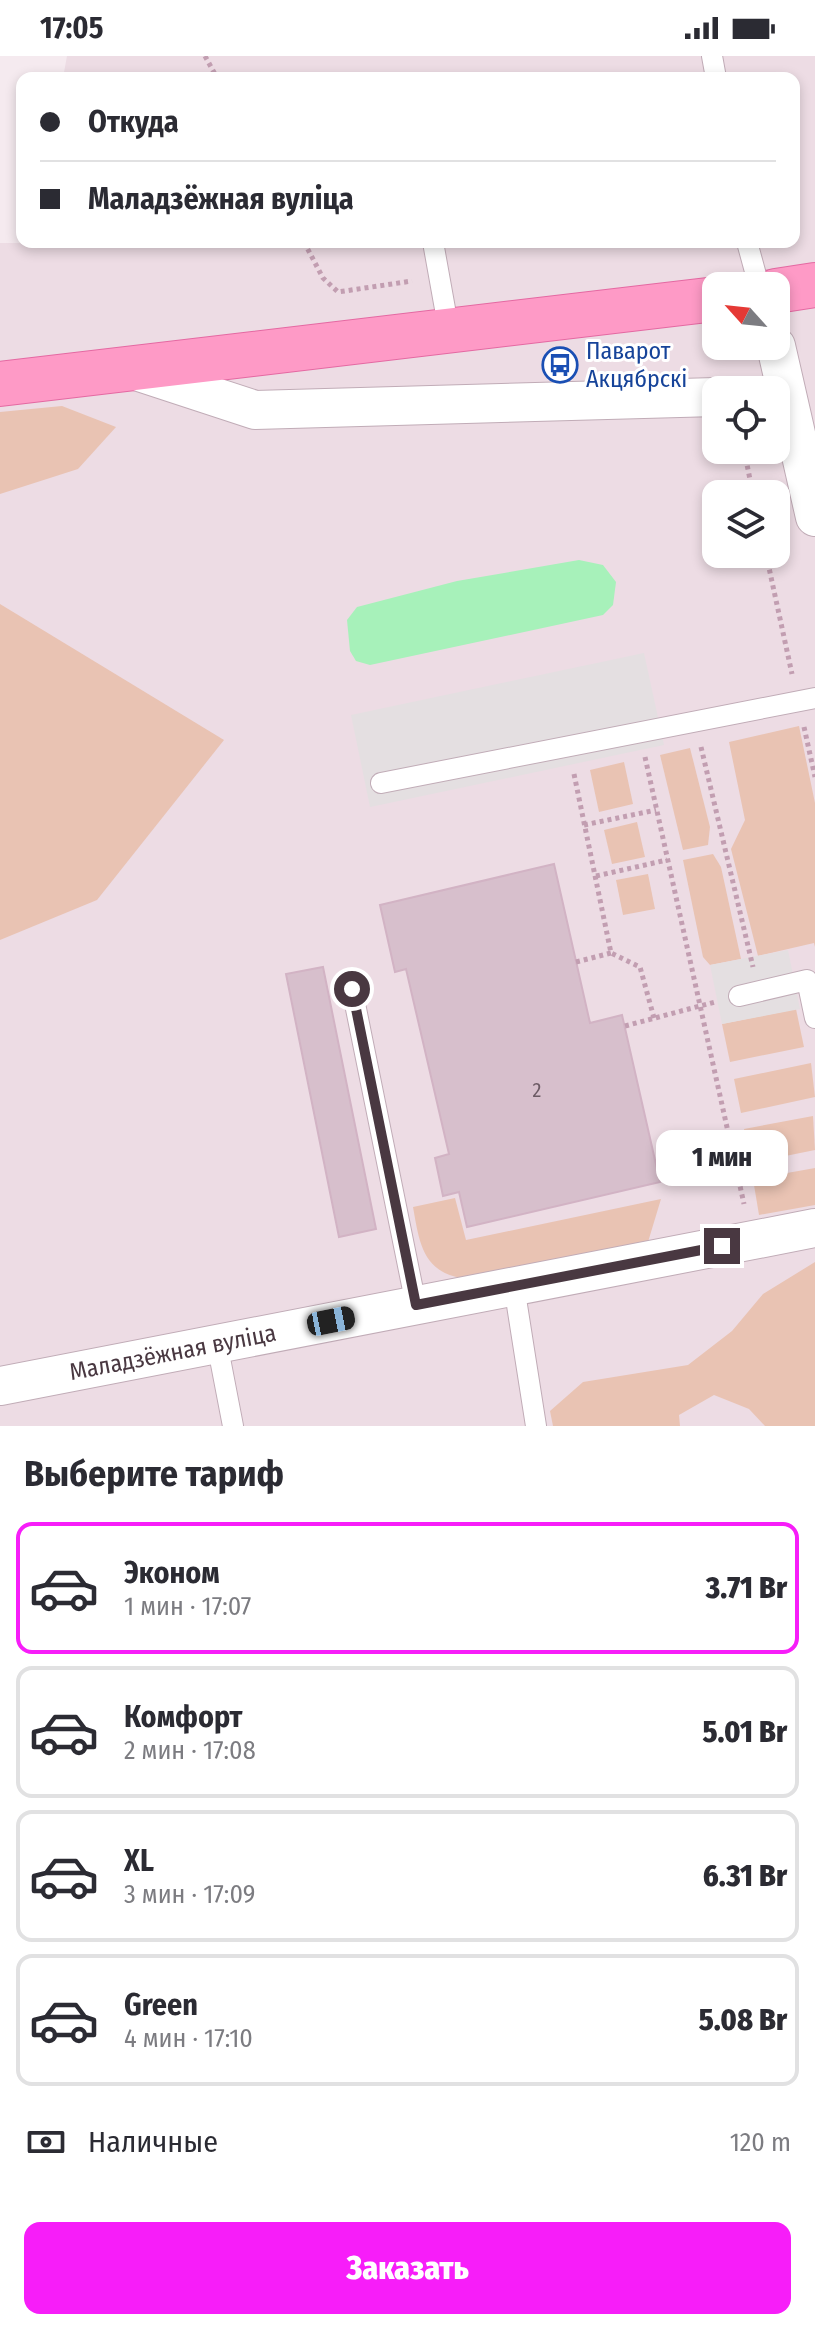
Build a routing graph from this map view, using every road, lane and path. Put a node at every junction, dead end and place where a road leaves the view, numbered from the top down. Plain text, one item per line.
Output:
1 (307, 248) edge
2 (434, 248) edge
3 (749, 248) edge
4 (755, 272) edge
5 (440, 277) junction
6 (815, 285) edge
7 (790, 289) edge
8 (702, 301) edge
9 (449, 331) junction
10 (781, 360) edge
11 (133, 370) junction
12 (0, 384) edge
13 (793, 394) edge
14 (702, 397) edge
15 (815, 517) edge
16 (770, 568) edge
17 (807, 700) edge
18 (695, 721) junction
19 (639, 731) junction
20 (568, 745) junction
21 (815, 777) edge
22 (381, 783) dead end
23 (656, 810) junction
24 (584, 825) junction
25 (667, 860) junction
26 (596, 876) junction
27 (611, 953) junction
28 (576, 962) dead end
29 (352, 989) dead end
30 (749, 994) junction
31 (699, 1005) junction
32 (654, 1018) junction
33 (815, 1018) edge
34 (625, 1026) dead end
35 (815, 1228) edge
36 (752, 1241) junction
37 (514, 1286) junction
38 (416, 1305) junction
39 (217, 1343) junction
40 (0, 1386) edge
41 (233, 1426) edge
42 (536, 1426) edge

1 - 5 path
2 - 5 lane
3 - 4 lane
5 - 9 lane
6 - 7 main road
8 - 9 main road
9 - 11 main road
10 - 13 street
11 - 12 main road
11 - 14 street
13 - 15 street
16 - 17 path
17 - 18 lane
17 - 21 path
18 - 19 lane
18 - 30 path
19 - 20 lane
19 - 23 path
20 - 22 lane
20 - 24 path
23 - 24 path
23 - 25 path
24 - 26 path
25 - 26 path
25 - 31 path
26 - 27 path
27 - 28 path
27 - 32 path
29 - 38 lane
30 - 31 path
30 - 33 lane
31 - 32 path
31 - 36 path
32 - 34 path
35 - 36 street, Маладзёжная вуліца
36 - 37 street, Маладзёжная вуліца
37 - 38 street, Маладзёжная вуліца
37 - 42 lane
38 - 39 street, Маладзёжная вуліца
39 - 40 street, Маладзёжная вуліца
39 - 41 lane

